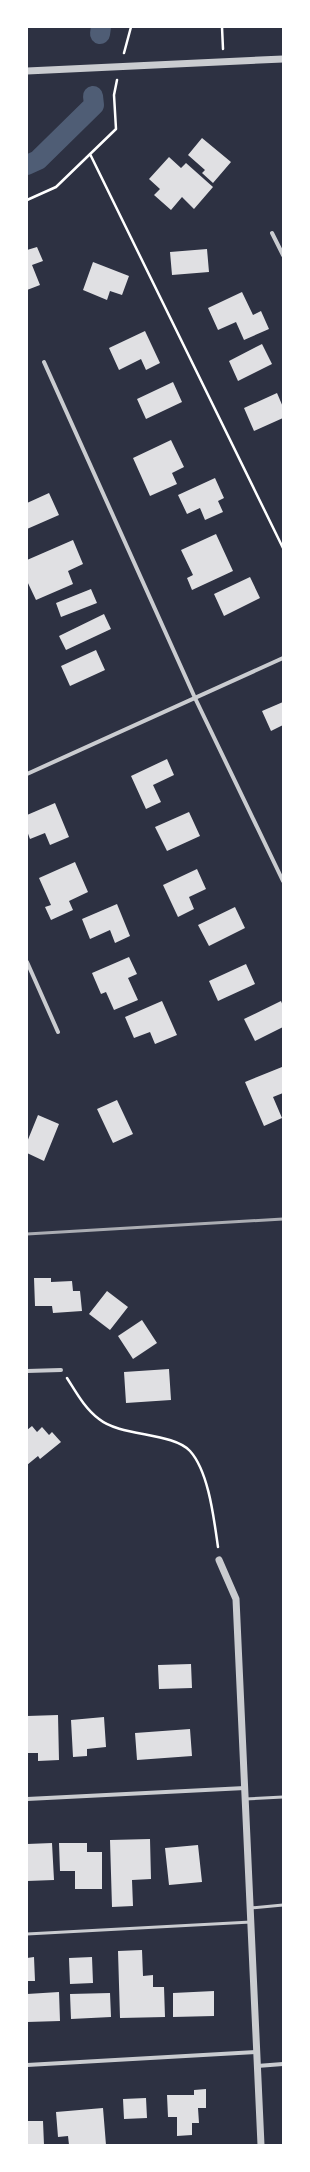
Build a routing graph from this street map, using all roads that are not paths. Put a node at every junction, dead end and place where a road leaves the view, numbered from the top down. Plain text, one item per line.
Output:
1 (283, 58) edge
2 (27, 71) edge
3 (272, 233) dead end
4 (283, 255) edge
5 (44, 362) dead end
6 (283, 658) edge
7 (195, 698) junction
8 (27, 774) edge
9 (283, 881) edge
10 (27, 962) edge
11 (58, 1032) dead end
12 (61, 1370) road end
13 (27, 1371) edge
14 (219, 1560) road end
15 (245, 1788) junction
16 (283, 1797) edge
17 (27, 1799) edge
18 (245, 1799) junction
19 (283, 1906) edge
20 (250, 1908) junction
21 (251, 1922) junction
22 (27, 1934) edge
23 (257, 2052) junction
24 (283, 2064) edge
25 (27, 2065) edge
26 (257, 2066) junction
27 (261, 2145) edge

1 - 2 street
3 - 4 street
5 - 7 street
6 - 7 street
7 - 8 street
7 - 9 street
10 - 11 street
12 - 13 street
14 - 15 street
15 - 17 street
15 - 18 street
16 - 18 lane
18 - 20 street
19 - 20 lane
20 - 21 street
21 - 22 lane
21 - 23 street
23 - 25 street
23 - 26 street
24 - 26 street
26 - 27 street

